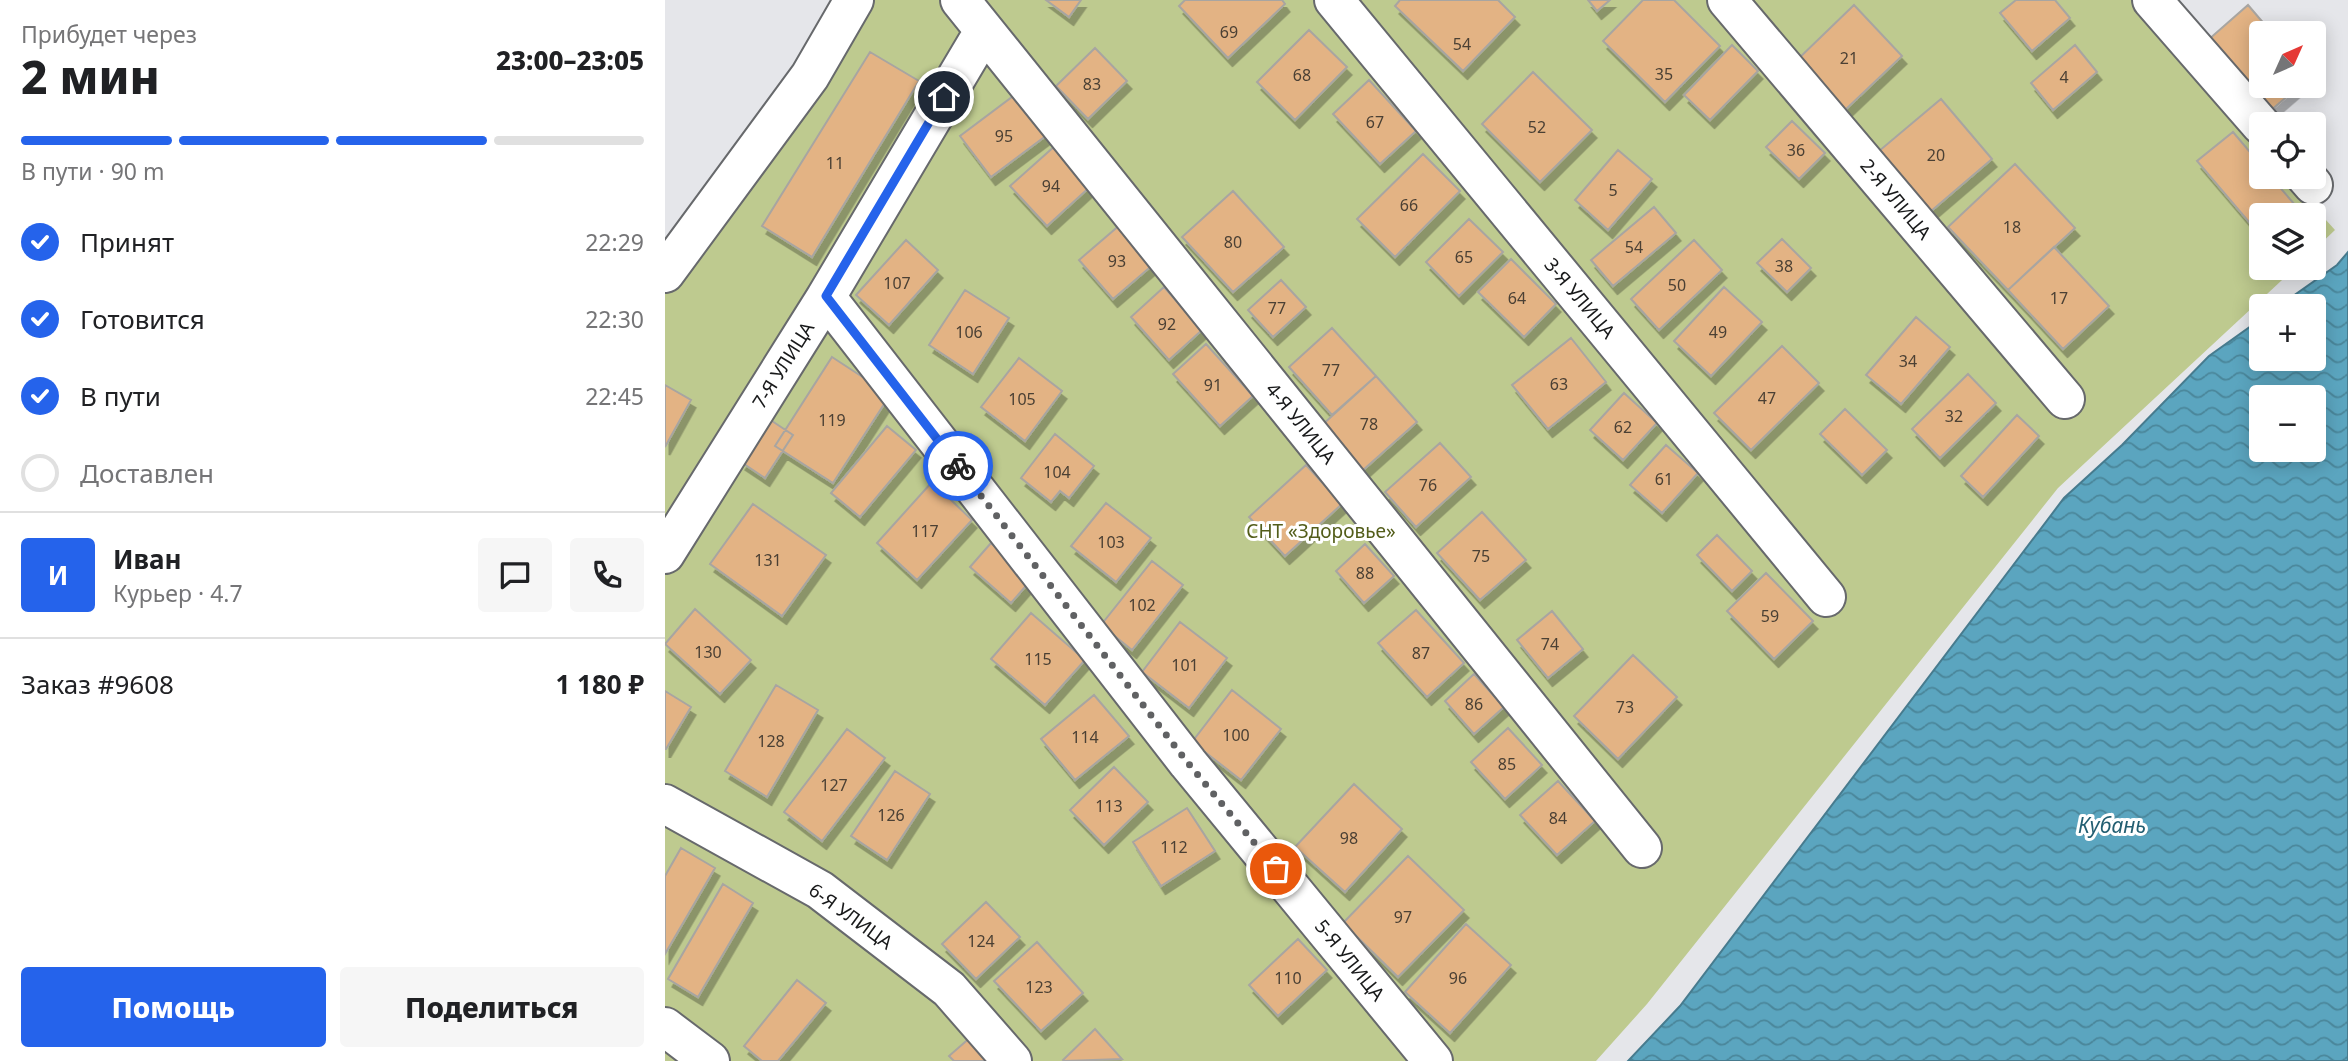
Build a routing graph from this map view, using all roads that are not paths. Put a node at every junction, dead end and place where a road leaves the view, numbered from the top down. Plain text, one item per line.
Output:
1 (853, 0) edge
2 (960, 0) edge
3 (1334, 0) edge
4 (1727, 0) edge
5 (2152, 0) edge
6 (984, 31) junction
7 (2250, 112) edge
8 (665, 273) edge
9 (826, 296) junction
10 (2065, 399) dead end
11 (665, 554) edge
12 (1826, 597) dead end
13 (665, 804) edge
14 (1641, 848) dead end
15 (665, 1027) edge
16 (710, 1061) edge
17 (1012, 1061) edge
18 (1433, 1061) edge

1 - 8 street
2 - 6 street, 4-Я УЛИЦА
3 - 12 street, 3-Я УЛИЦА
4 - 10 street, 2-Я УЛИЦА
5 - 7 street
6 - 9 street, 7-Я УЛИЦА
6 - 14 street, 4-Я УЛИЦА
9 - 11 street, 7-Я УЛИЦА
9 - 18 street, 5-Я УЛИЦА
13 - 17 street, 6-Я УЛИЦА
15 - 16 street

